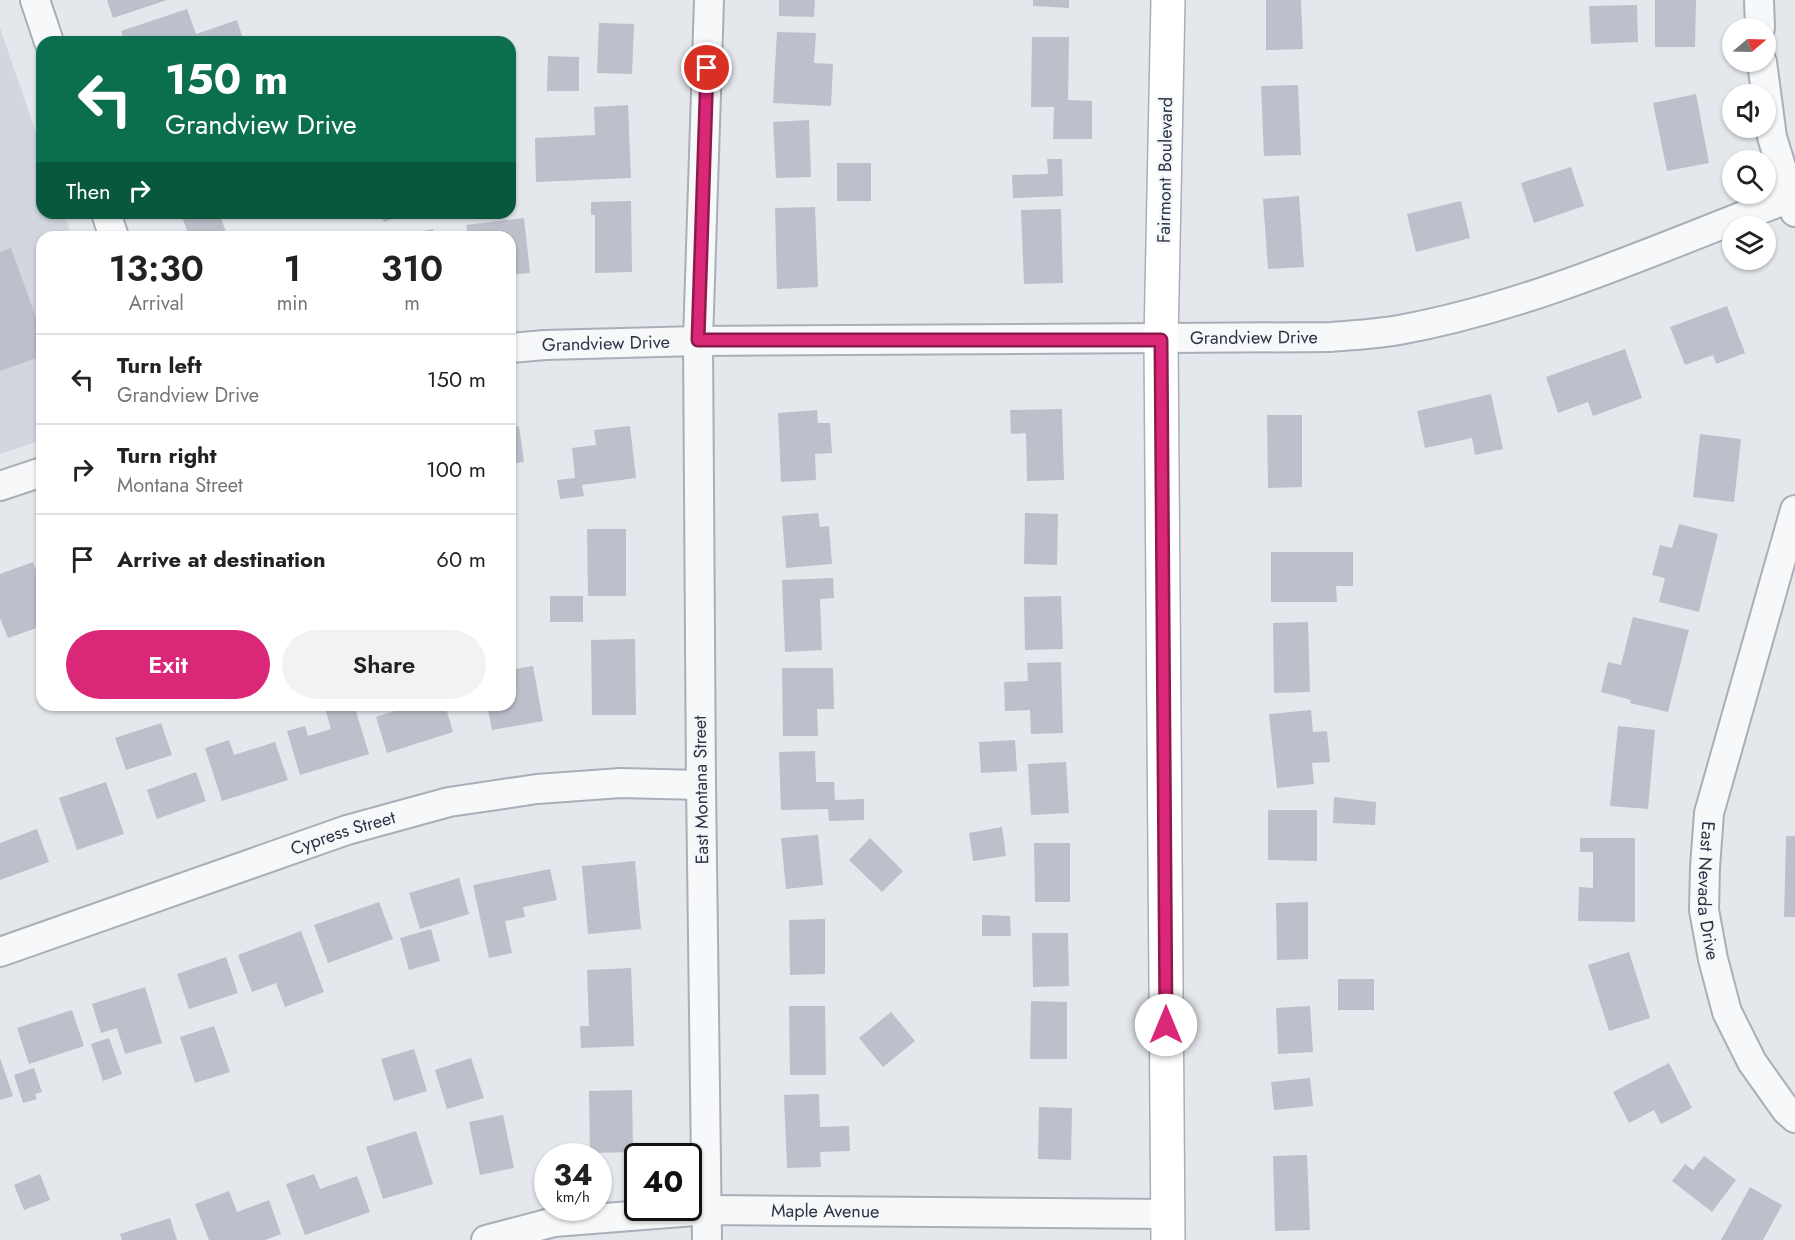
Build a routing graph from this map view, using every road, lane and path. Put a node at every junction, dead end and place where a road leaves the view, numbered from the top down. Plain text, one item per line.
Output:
1 (35, 0) edge
2 (710, 0) edge
3 (1168, 0) edge
4 (1759, 0) edge
5 (1760, 18) edge
6 (47, 36) edge
7 (1763, 72) edge
8 (1794, 202) edge
9 (698, 340) junction
10 (1161, 340) junction
11 (516, 347) edge
12 (36, 474) edge
13 (0, 486) edge
14 (1795, 510) edge
15 (701, 785) junction
16 (0, 952) edge
17 (1795, 1118) edge
18 (707, 1210) junction
19 (1168, 1227) edge
20 (486, 1240) edge
21 (707, 1240) edge

1 - 6 street
2 - 9 street, East Montana Street
3 - 10 street, Fairmont Boulevard
4 - 5 street
7 - 8 street
8 - 10 street, Grandview Drive
9 - 10 street, Grandview Drive
9 - 11 street, Grandview Drive
9 - 15 street, East Montana Street
10 - 19 street, Fairmont Boulevard
12 - 13 street
14 - 17 street, East Nevada Drive
15 - 16 street, Cypress Street
15 - 18 street, East Montana Street
18 - 19 street, Maple Avenue
18 - 20 street, Maple Avenue
18 - 21 street, East Montana Street

